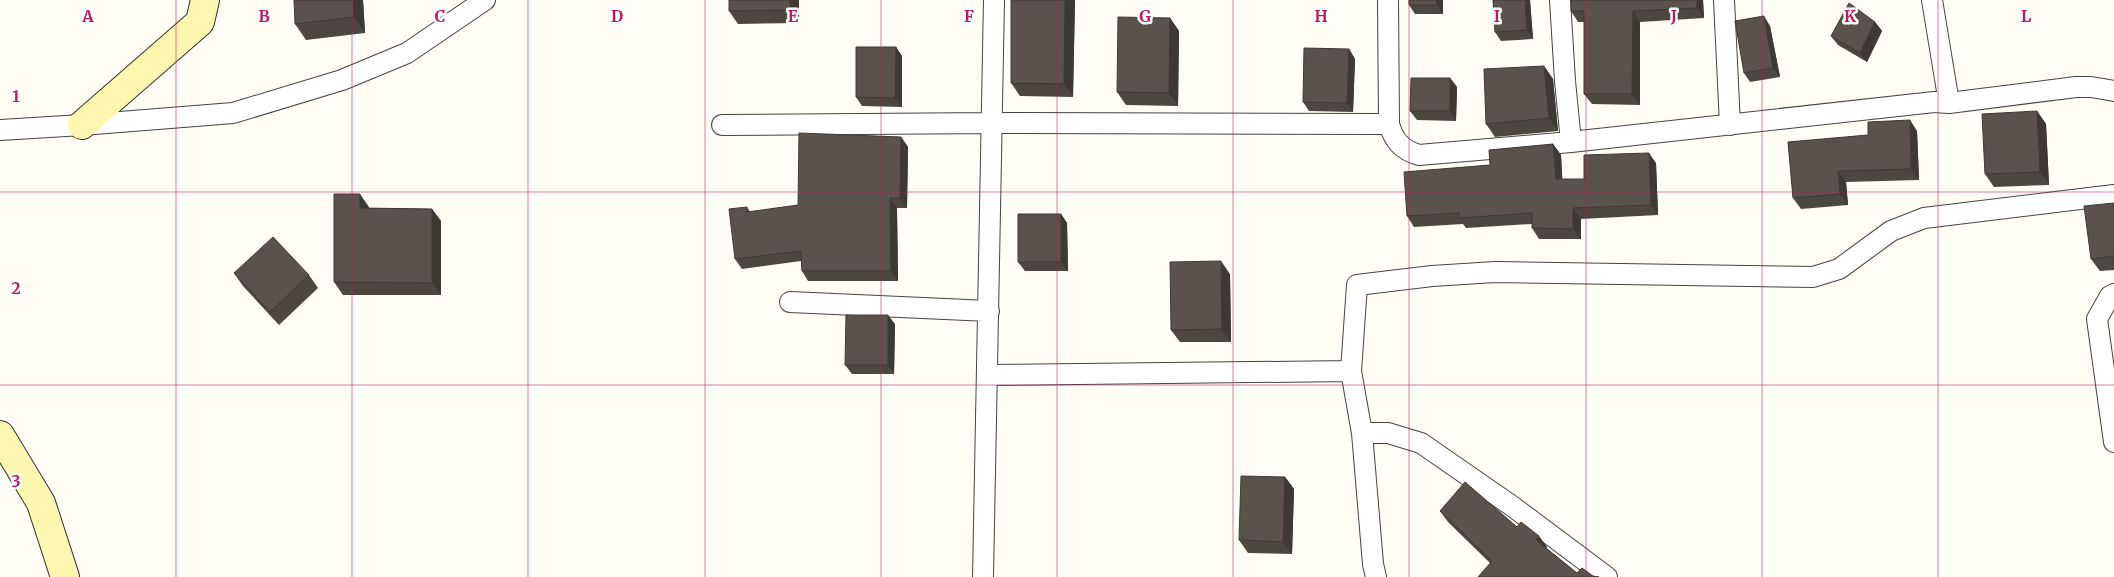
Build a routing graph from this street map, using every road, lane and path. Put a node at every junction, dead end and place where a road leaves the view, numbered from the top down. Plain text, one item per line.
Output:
1 (205, 0) edge
2 (486, 0) edge
3 (994, 0) edge
4 (1388, 0) edge
5 (1560, 0) edge
6 (1724, 0) edge
7 (1932, 0) edge
8 (2114, 91) edge
9 (1949, 103) junction
10 (992, 123) junction
11 (1389, 124) junction
12 (722, 125) dead end
13 (1730, 125) junction
14 (82, 126) junction
15 (0, 130) edge
16 (1571, 142) junction
17 (2114, 194) edge
18 (2114, 294) edge
19 (790, 302) dead end
20 (989, 311) junction
21 (1351, 371) junction
22 (988, 375) junction
23 (1362, 433) junction
24 (0, 435) edge
25 (2114, 442) edge
26 (65, 577) edge
27 (983, 577) edge
28 (1376, 577) edge
29 (1607, 577) edge

1 - 14 street
2 - 14 street
3 - 10 street
4 - 11 street
5 - 16 street
6 - 13 street
7 - 9 street
8 - 9 street
9 - 13 street
10 - 11 street
10 - 12 street
10 - 20 street
11 - 16 street
13 - 16 street
14 - 15 street
17 - 21 street
18 - 25 street
19 - 20 street
20 - 22 street
21 - 22 street
21 - 23 street
22 - 27 street
23 - 28 street
23 - 29 street
24 - 26 street

